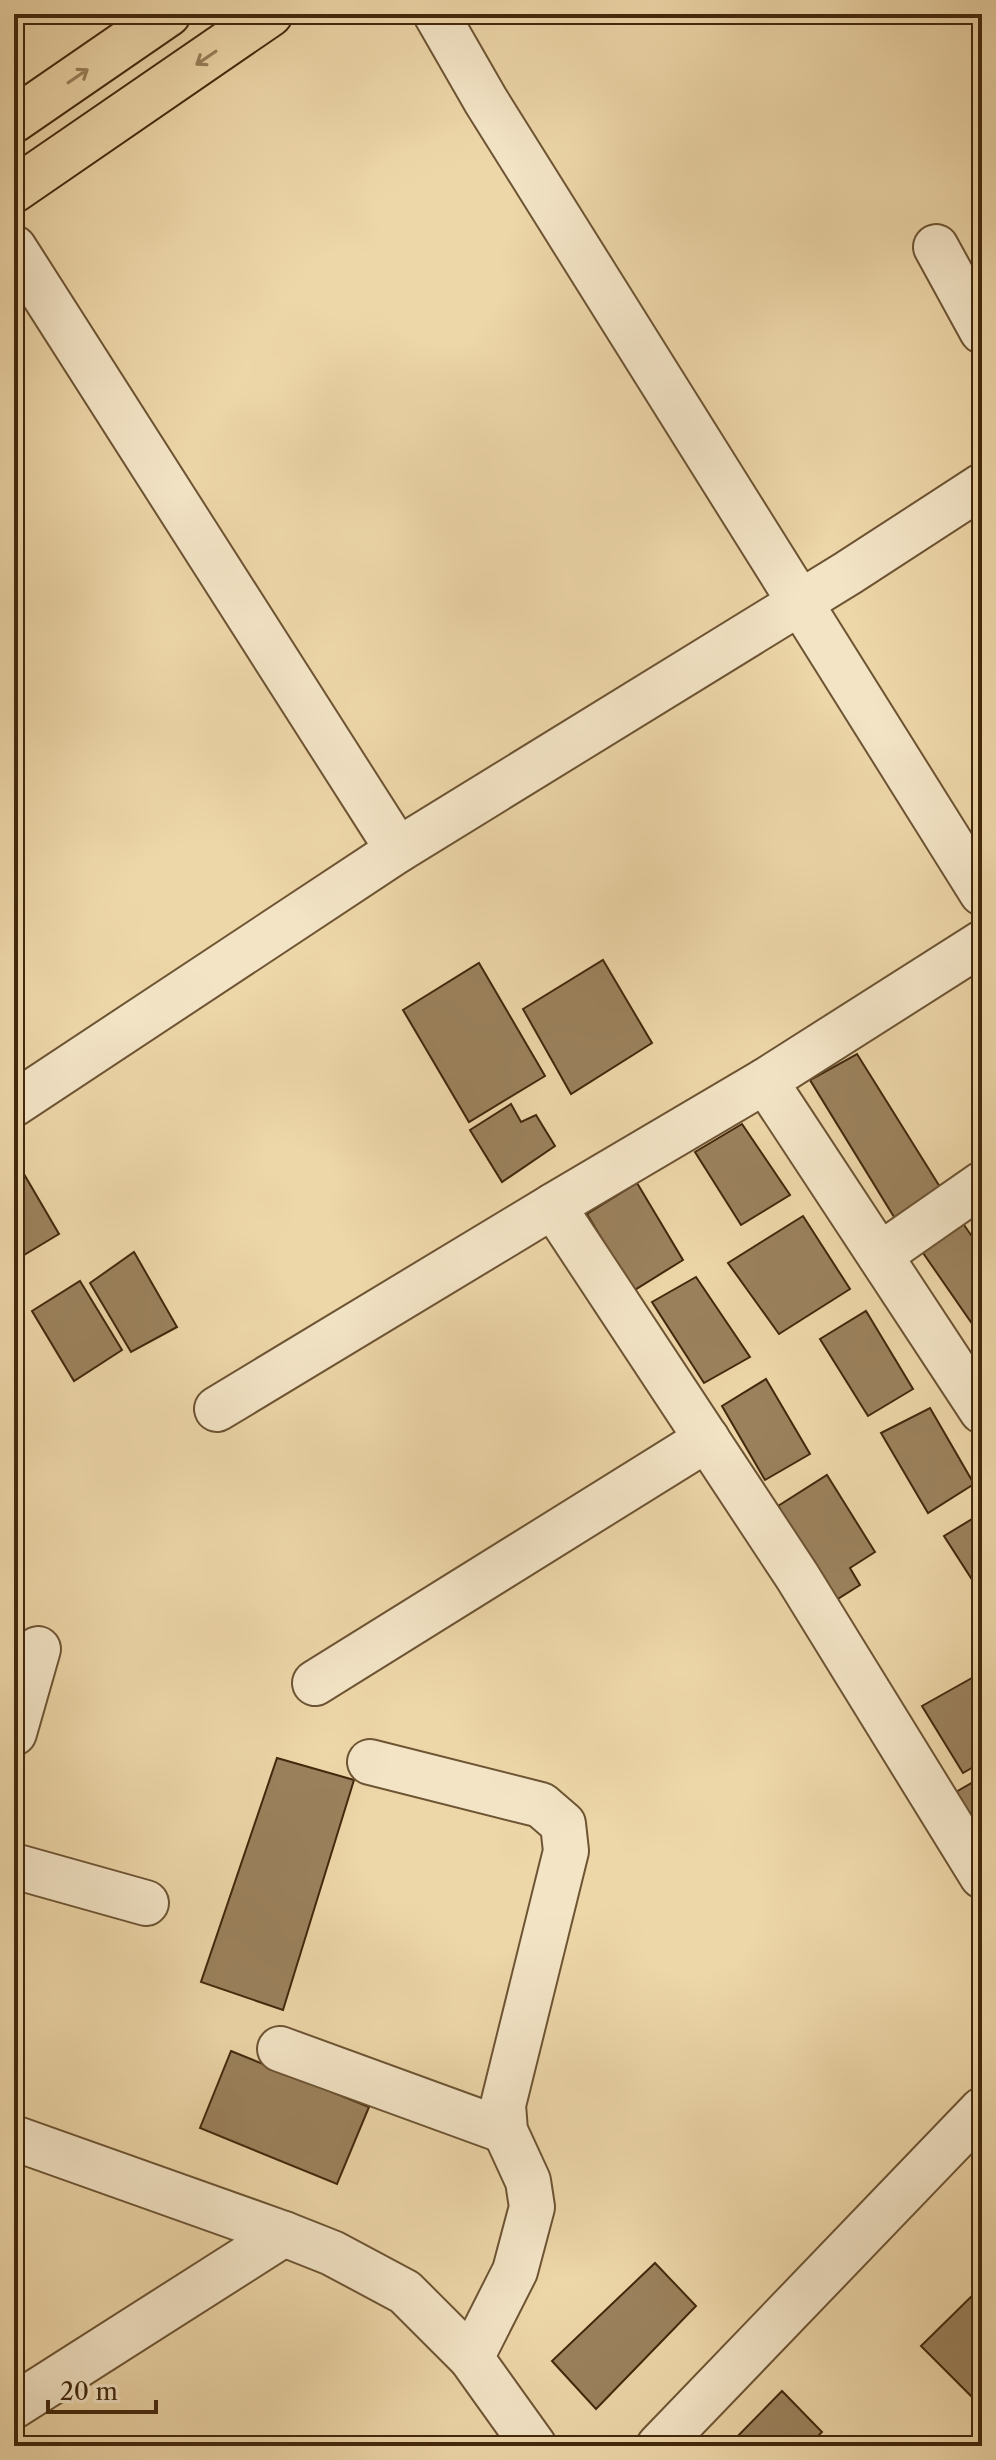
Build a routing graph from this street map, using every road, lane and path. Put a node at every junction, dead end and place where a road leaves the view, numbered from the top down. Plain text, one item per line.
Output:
1 (168, 14) edge
2 (270, 14) edge
3 (436, 14) edge
4 (14, 120) edge
5 (14, 190) edge
6 (936, 247) dead end
7 (14, 248) edge
8 (982, 331) edge
9 (982, 486) edge
10 (799, 602) junction
11 (398, 850) junction
12 (982, 893) edge
13 (982, 943) edge
14 (765, 1081) junction
15 (14, 1104) edge
16 (982, 1184) edge
17 (553, 1206) junction
18 (880, 1255) junction
19 (217, 1409) dead end
20 (982, 1411) edge
21 (707, 1439) junction
22 (38, 1649) dead end
23 (315, 1683) dead end
24 (14, 1733) edge
25 (370, 1762) dead end
26 (14, 1866) edge
27 (982, 1876) edge
28 (146, 1903) dead end
29 (280, 2049) dead end
30 (982, 2110) edge
31 (505, 2131) junction
32 (14, 2138) edge
33 (284, 2234) junction
34 (471, 2358) junction
35 (14, 2406) edge
36 (534, 2446) edge
37 (659, 2446) edge

4 -> 1 main road
2 -> 5 main road
3 - 10 street
6 - 8 street
7 - 11 street
9 - 10 street
10 - 11 street
10 - 12 street
11 - 15 street
13 - 14 street
14 - 17 street
14 - 18 street
16 - 18 street
17 - 19 street
17 - 21 street
18 - 20 street
21 - 23 street
21 - 27 street
22 - 24 street
25 - 31 street
26 - 28 street
29 - 31 street
30 - 37 street
31 - 34 street
32 - 33 street
33 - 34 street
33 - 35 street
34 - 36 street

